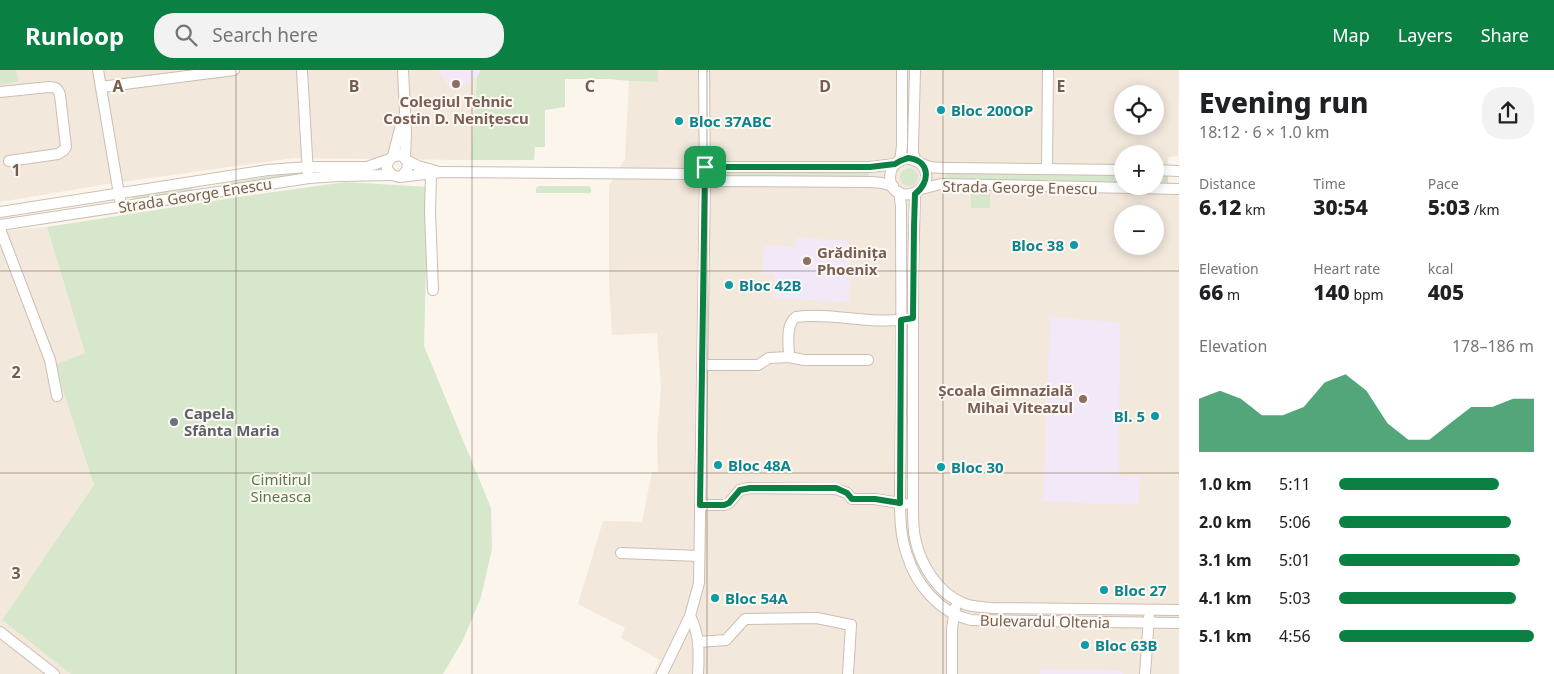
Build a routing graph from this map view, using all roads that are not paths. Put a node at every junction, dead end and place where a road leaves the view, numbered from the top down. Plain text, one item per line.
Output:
1 (98, 70) edge
2 (234, 70) edge
3 (302, 70) edge
4 (403, 70) edge
5 (704, 70) edge
6 (902, 70) edge
7 (915, 70) edge
8 (1048, 70) edge
9 (101, 87) junction
10 (0, 92) edge
11 (404, 116) junction
12 (392, 158) junction
13 (406, 159) junction
14 (9, 161) dead end
15 (897, 162) junction
16 (918, 162) junction
17 (308, 167) junction
18 (705, 167) junction
19 (1047, 168) junction
20 (1114, 170) edge
21 (1164, 170) edge
22 (1179, 171) edge
23 (442, 172) junction
24 (431, 174) junction
25 (695, 174) junction
26 (397, 175) junction
27 (309, 178) junction
28 (705, 181) junction
29 (896, 189) junction
30 (1179, 189) edge
31 (918, 191) junction
32 (119, 194) junction
33 (121, 206) junction
34 (0, 212) edge
35 (0, 225) edge
36 (0, 229) edge
37 (433, 290) dead end
38 (913, 318) junction
39 (901, 320) junction
40 (789, 358) junction
41 (868, 360) dead end
42 (702, 365) junction
43 (57, 396) dead end
44 (900, 503) junction
45 (700, 505) junction
46 (913, 506) junction
47 (620, 554) dead end
48 (699, 556) junction
49 (957, 600) junction
50 (1179, 610) edge
51 (1149, 611) junction
52 (953, 613) junction
53 (690, 616) junction
54 (1148, 623) junction
55 (1179, 623) edge
56 (0, 632) edge
57 (699, 642) junction
58 (54, 674) edge
59 (662, 674) edge
60 (698, 674) edge
61 (848, 674) edge
62 (952, 674) edge
63 (1145, 674) edge

1 - 9 street
2 - 9 street
3 - 17 street
4 - 11 street
5 - 18 street
6 - 15 street
7 - 16 street
8 - 19 street
9 - 32 street
10 - 14 street
11 - 12 street
11 - 13 street
12 - 13 street
12 - 17 street, Strada George Enescu
12 - 26 street
13 - 23 street, Strada George Enescu
13 - 26 street
15 - 16 street
15 - 18 street
15 - 29 street
16 - 19 street, Strada George Enescu
16 - 31 street
17 - 27 street
17 - 32 street, Strada George Enescu
18 - 25 street
18 - 28 street
19 - 20 street, Strada George Enescu
21 - 22 street
23 - 24 street, Strada George Enescu
23 - 25 street, Strada George Enescu
24 - 26 street, Strada George Enescu
24 - 37 street
25 - 28 street
26 - 27 street, Strada George Enescu
27 - 33 street, Strada George Enescu
28 - 29 street
28 - 42 street
29 - 31 street
29 - 39 street, Bulevardul Oltenia
30 - 31 street, Strada George Enescu
31 - 38 street, Bulevardul Oltenia
32 - 33 street
32 - 34 street, Strada George Enescu
33 - 35 street, Strada George Enescu
36 - 43 street
38 - 39 street
38 - 46 street, Bulevardul Oltenia
39 - 40 street
39 - 44 street, Bulevardul Oltenia
40 - 41 street
40 - 42 street
42 - 45 street
44 - 45 street
44 - 46 street
44 - 52 street, Bulevardul Oltenia
45 - 48 street
46 - 49 street, Bulevardul Oltenia
47 - 48 street
48 - 53 street
49 - 51 street, Bulevardul Oltenia
49 - 52 street
50 - 51 street, Bulevardul Oltenia
51 - 54 street
52 - 54 street, Bulevardul Oltenia
52 - 62 street
53 - 57 street
53 - 59 street
54 - 55 street, Bulevardul Oltenia
54 - 63 street
56 - 58 street
57 - 60 street
57 - 61 street

